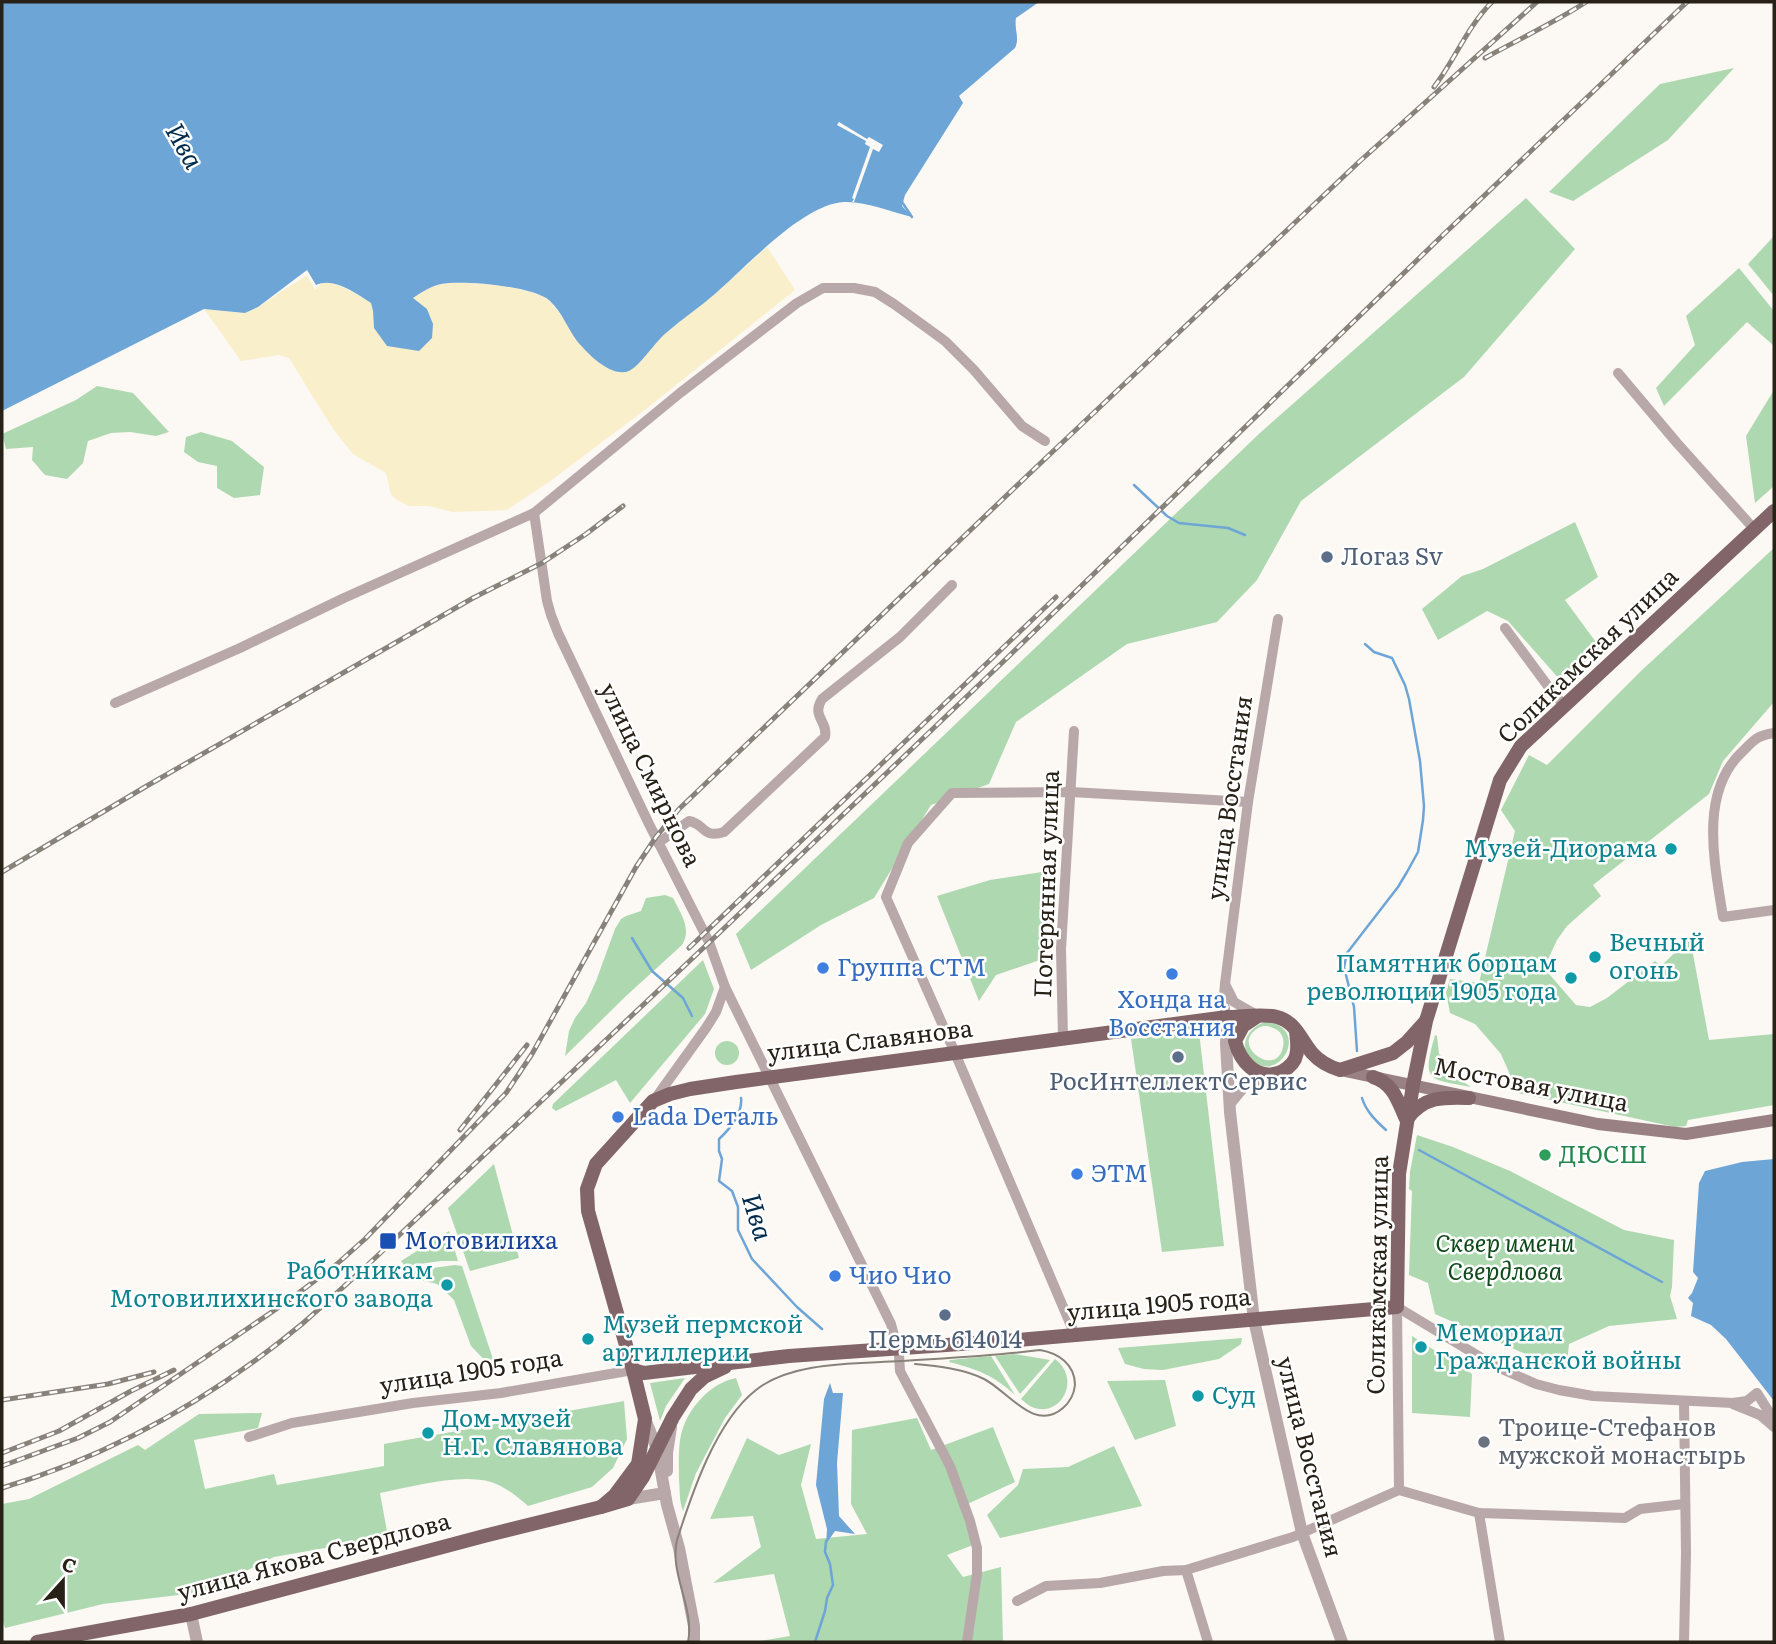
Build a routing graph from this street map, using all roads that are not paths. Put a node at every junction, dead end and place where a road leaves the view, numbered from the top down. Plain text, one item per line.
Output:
1 (1618, 373) dead end
2 (1045, 441) dead end
3 (1774, 511) edge
4 (534, 513) junction
5 (1755, 530) junction
6 (951, 585) dead end
7 (1278, 618) dead end
8 (1505, 628) dead end
9 (115, 703) dead end
10 (1565, 705) junction
11 (1074, 731) dead end
12 (1774, 733) edge
13 (1071, 792) junction
14 (1248, 802) junction
15 (658, 843) junction
16 (1774, 910) edge
17 (1225, 984) junction
18 (725, 987) junction
19 (1259, 1016) junction
20 (1227, 1017) junction
21 (1426, 1021) junction
22 (1296, 1030) junction
23 (1063, 1038) junction
24 (1235, 1041) junction
25 (954, 1054) junction
26 (1340, 1070) junction
27 (1267, 1075) junction
28 (770, 1077) junction
29 (1373, 1077) junction
30 (1228, 1083) junction
31 (1413, 1085) junction
32 (1469, 1098) junction
33 (653, 1101) junction
34 (1230, 1107) junction
35 (1406, 1120) junction
36 (1774, 1120) edge
37 (1396, 1307) junction
38 (1254, 1320) junction
39 (1075, 1335) junction
40 (896, 1348) junction
41 (743, 1361) junction
42 (633, 1370) junction
43 (1684, 1401) junction
44 (1733, 1403) junction
45 (673, 1417) junction
46 (645, 1419) junction
47 (1774, 1420) edge
48 (1774, 1427) edge
49 (249, 1437) dead end
50 (657, 1449) junction
51 (1399, 1490) junction
52 (665, 1493) junction
53 (628, 1499) junction
54 (1684, 1504) junction
55 (601, 1507) junction
56 (1479, 1513) junction
57 (672, 1524) junction
58 (1302, 1533) junction
59 (1186, 1570) junction
60 (1017, 1601) dead end
61 (191, 1614) junction
62 (37, 1642) edge
63 (197, 1642) edge
64 (694, 1642) edge
65 (967, 1642) edge
66 (1208, 1642) edge
67 (1342, 1642) edge
68 (1500, 1642) edge
69 (1684, 1642) edge

1 - 5 street
2 - 4 street
3 - 5 main road, Соликамская улица
4 - 9 street
4 - 15 street, улица Смирнова
5 - 10 main road, Соликамская улица
6 - 15 street
7 - 14 street, улица Восстания
8 - 10 street
10 - 21 main road, Соликамская улица
11 - 13 street, Потерянная улица
12 - 16 street
13 - 14 street
13 - 23 street, Потерянная улица
13 - 25 street
14 - 17 street, улица Восстания
15 - 18 street, улица Смирнова
17 - 19 street
17 - 20 street, улица Восстания
18 - 28 street, улица Смирнова
18 - 33 street
19 - 20 main road, улица Славянова
19 - 22 main road
19 - 24 main road
20 - 23 main road, улица Славянова
20 - 24 street, улица Восстания
20 - 30 street
21 - 26 main road, Соликамская улица
21 - 31 main road, Соликамская улица
22 - 26 main road, Мостовая улица
22 - 27 main road
23 - 25 main road, улица Славянова
24 - 27 main road
24 - 30 street
25 - 28 main road, улица Славянова
25 - 39 street
26 - 29 main road, Мостовая улица
27 - 34 street
28 - 33 main road, улица Славянова
28 - 40 street, улица Смирнова
29 - 31 main road, Мостовая улица
29 - 35 main road
30 - 34 street
31 - 32 main road, Мостовая улица
31 - 35 main road, Соликамская улица
32 - 35 main road
32 - 36 main road, Мостовая улица
33 - 42 main road
34 - 38 street
35 - 37 main road, Соликамская улица
37 - 38 main road, улица 1905 года
37 - 43 street
37 - 51 street, Соликамская улица
38 - 39 main road, улица 1905 года
38 - 58 street, улица Восстания
39 - 40 main road, улица 1905 года
40 - 41 main road, улица 1905 года
40 - 65 street, улица Смирнова
41 - 42 main road, улица 1905 года
41 - 45 main road, улица 1905 года
42 - 46 main road
42 - 49 street, улица 1905 года
43 - 44 street
43 - 54 street
44 - 47 street
44 - 48 street
45 - 50 main road, улица 1905 года
45 - 57 street
46 - 50 street
46 - 55 main road
50 - 52 street
50 - 53 main road
51 - 56 street
51 - 58 street
52 - 53 street
52 - 57 street
53 - 55 main road, улица Якова Свердлова
54 - 56 street
54 - 69 street
55 - 61 main road, улица Якова Свердлова
56 - 68 street
57 - 64 street
58 - 59 street
58 - 67 street, улица Восстания
59 - 60 street
59 - 66 street
61 - 62 main road, улица Якова Свердлова
61 - 63 street

